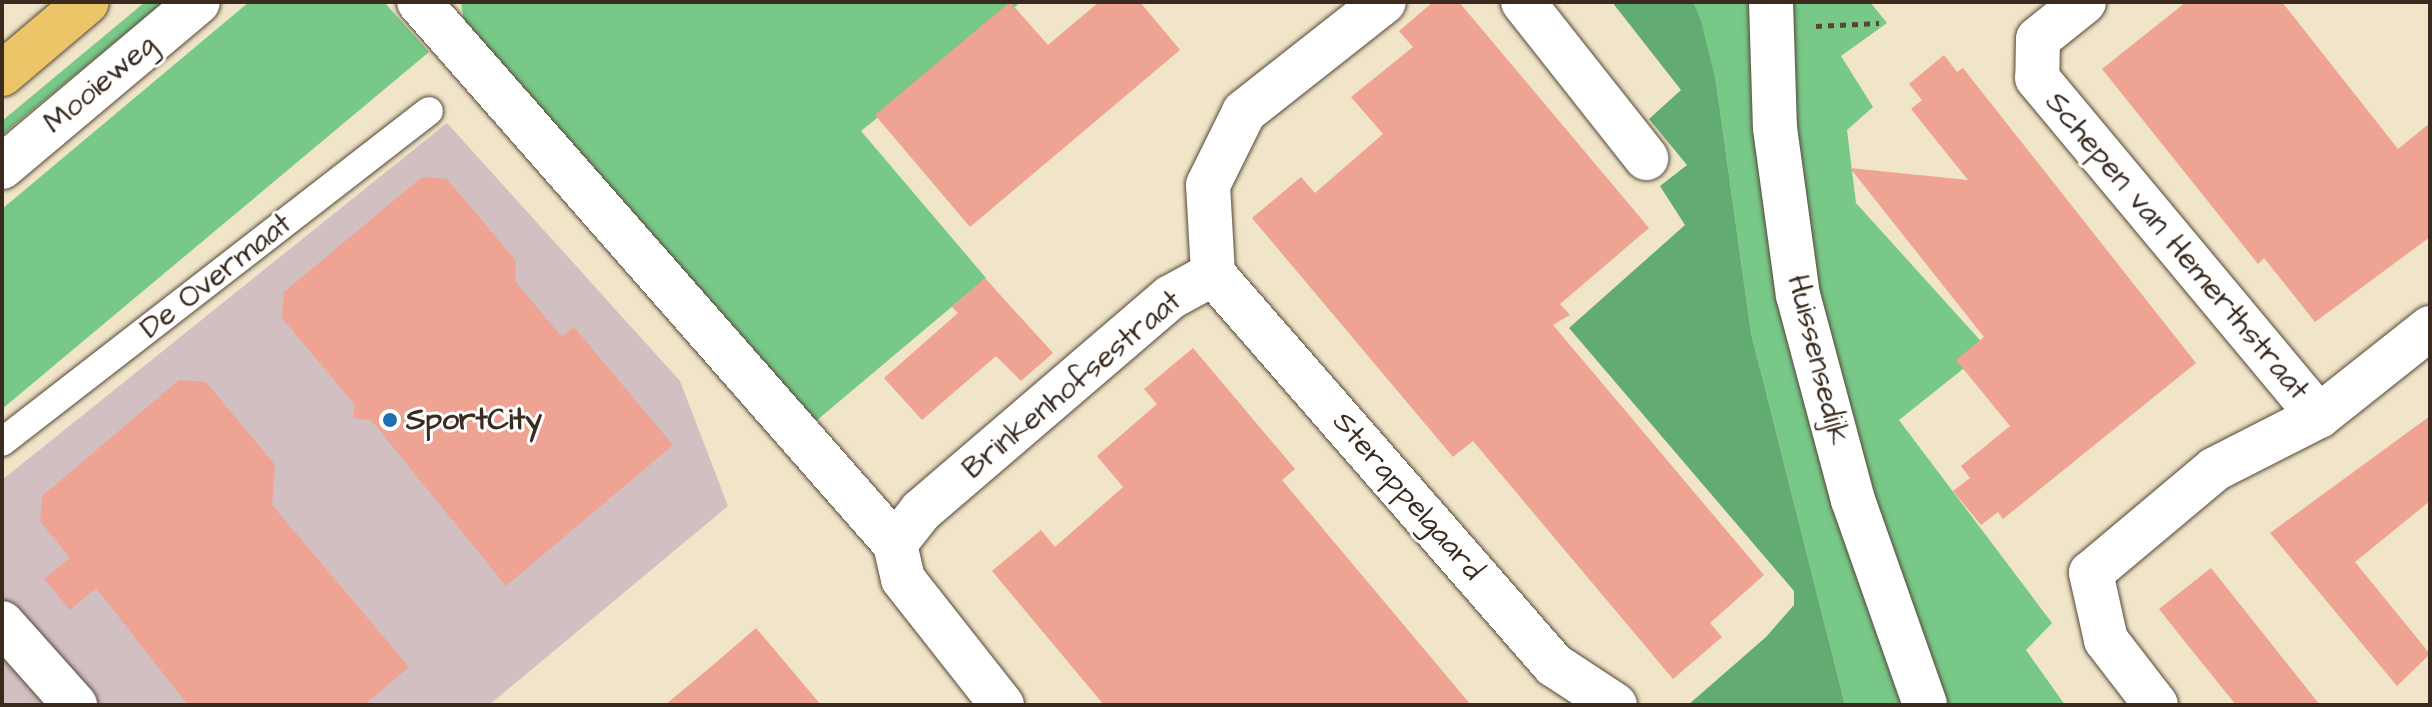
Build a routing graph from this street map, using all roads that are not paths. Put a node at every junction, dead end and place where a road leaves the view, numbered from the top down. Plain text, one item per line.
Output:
1 (87, 2) edge
2 (198, 2) edge
3 (419, 2) edge
4 (1384, 2) edge
5 (1523, 2) edge
6 (1771, 2) edge
7 (2084, 2) edge
8 (2, 74) edge
9 (429, 111) dead end
10 (1646, 158) dead end
11 (2, 167) edge
12 (1213, 274) junction
13 (2430, 328) edge
14 (2319, 416) junction
15 (2, 442) edge
16 (895, 544) junction
17 (2, 623) edge
18 (75, 705) edge
19 (1002, 705) edge
20 (1615, 705) edge
21 (1925, 705) edge
22 (2156, 705) edge

1 - 8 highway
2 - 11 street, Mooieweg
3 - 16 street
4 - 12 street, Brinkenhofsestraat
5 - 10 street
6 - 21 street, Huissensedijk
7 - 14 street, Schepen van Hemerthstraat
9 - 15 lane, De Overmaat
12 - 16 street, Brinkenhofsestraat
12 - 20 street, Sterappelgaard
13 - 14 street
14 - 22 street
16 - 19 street
17 - 18 street

